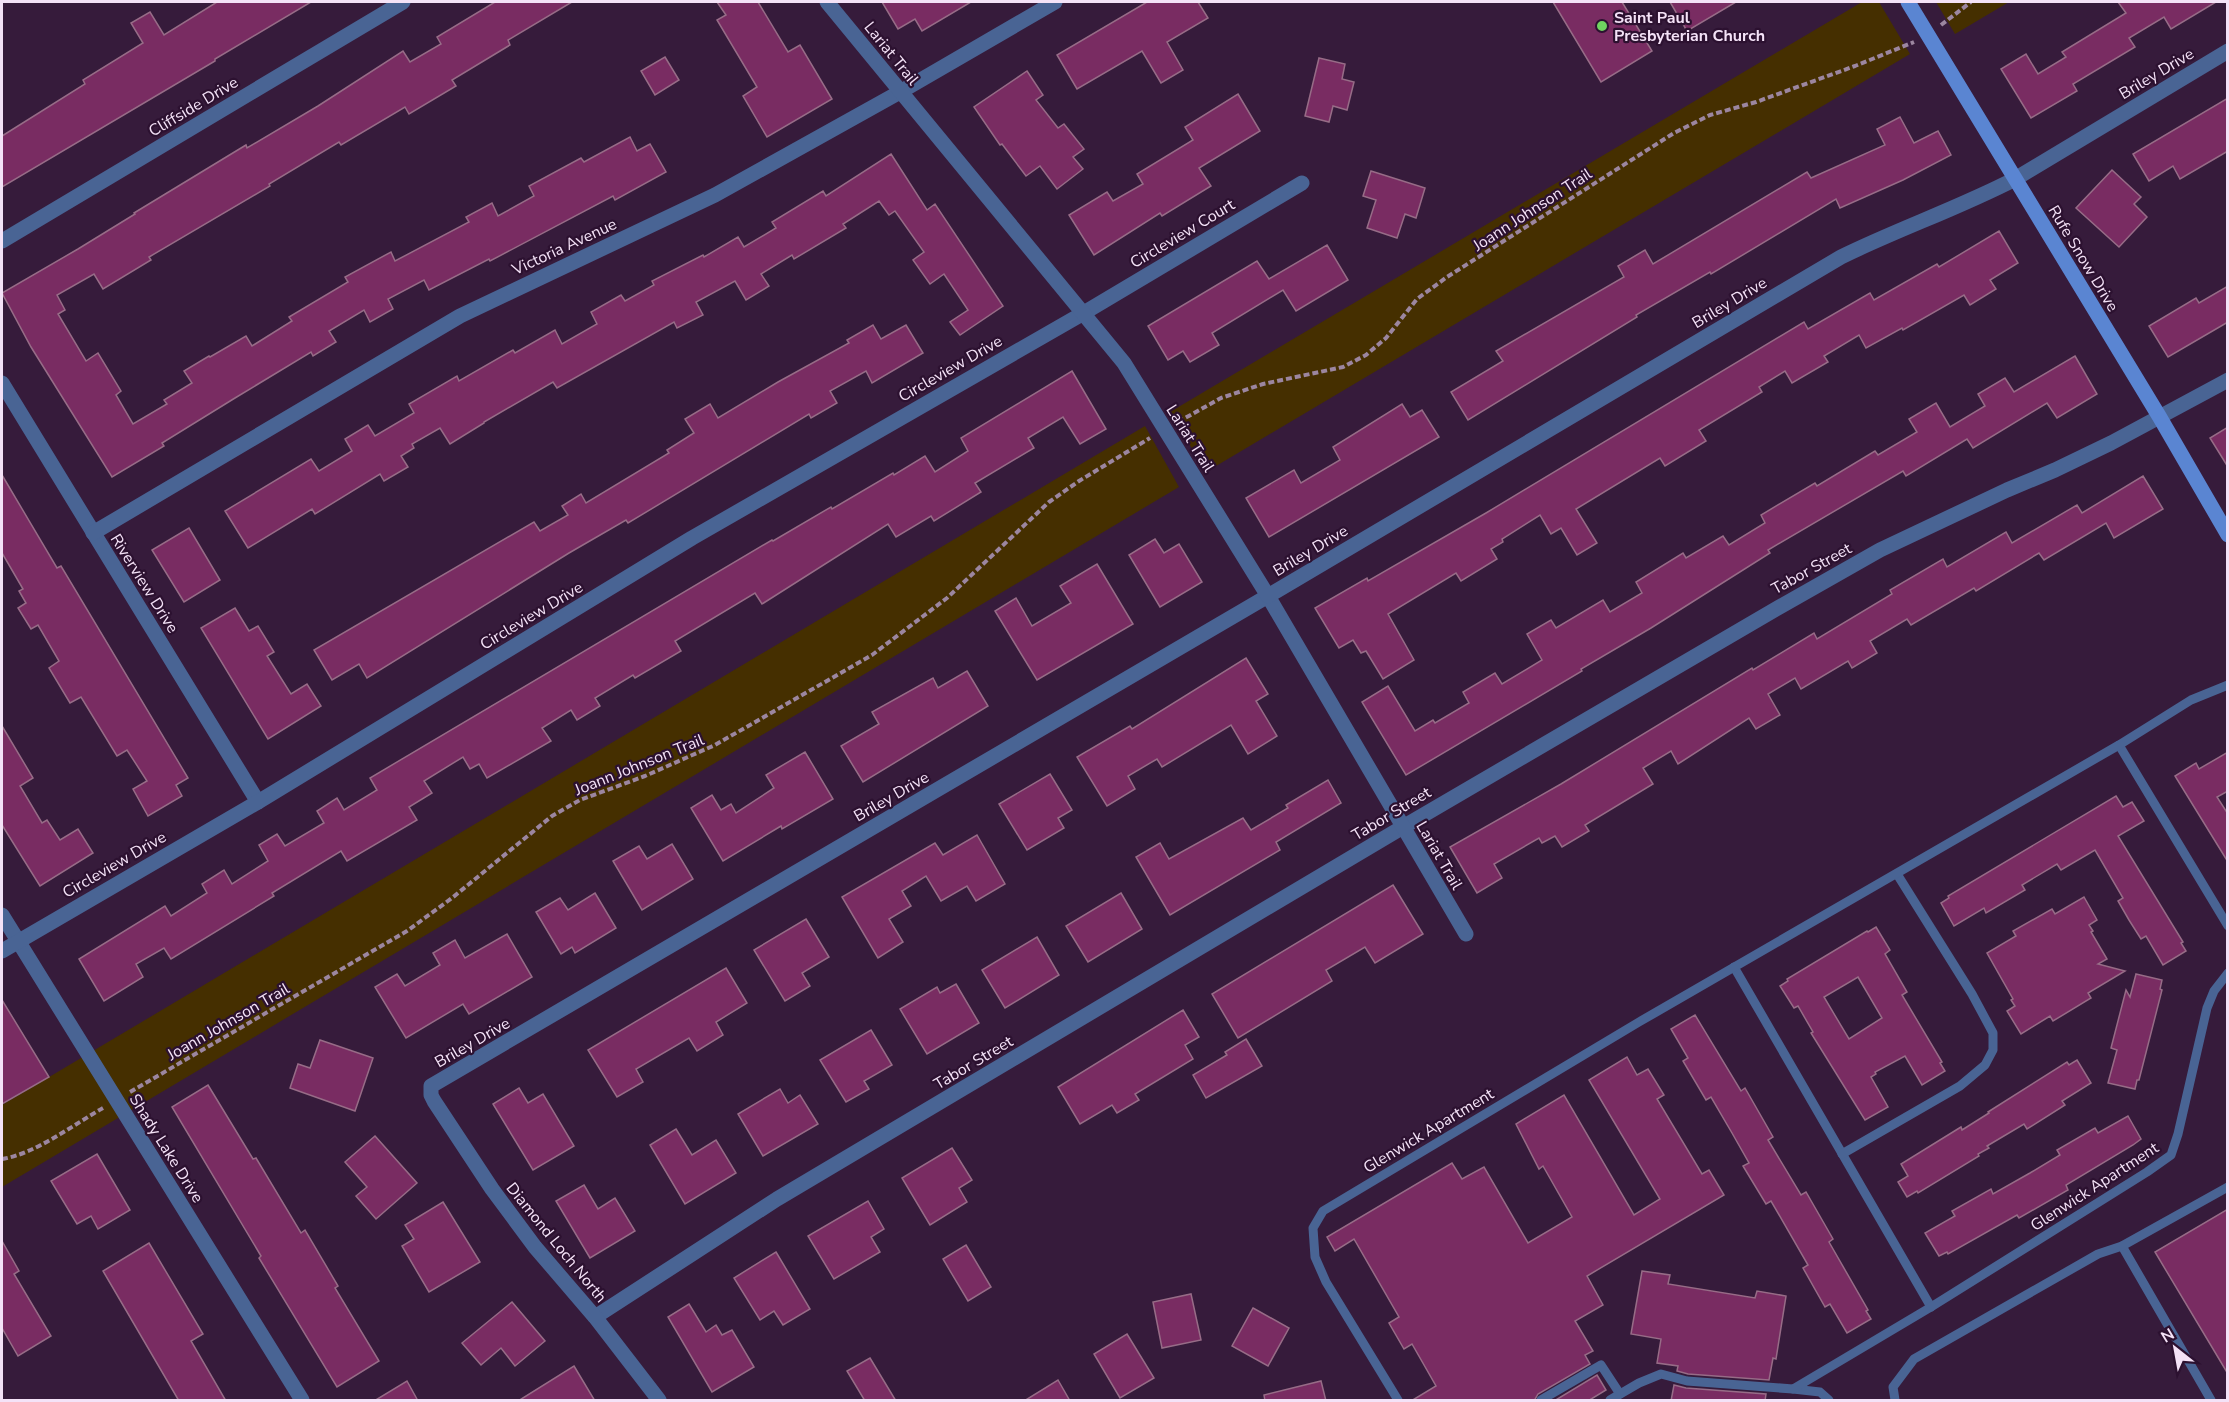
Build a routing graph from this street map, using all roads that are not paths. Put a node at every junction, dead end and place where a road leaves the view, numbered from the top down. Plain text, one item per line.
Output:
1 (403, 2) edge
2 (827, 2) edge
3 (1055, 2) edge
4 (1908, 2) edge
5 (2228, 51) edge
6 (900, 92) junction
7 (2015, 179) junction
8 (1302, 183) dead end
9 (2, 240) edge
10 (1082, 314) junction
11 (2228, 380) edge
12 (2, 383) edge
13 (2159, 416) junction
14 (93, 533) junction
15 (2228, 535) edge
16 (1268, 596) junction
17 (2228, 685) edge
18 (2119, 745) junction
19 (258, 802) junction
20 (1403, 827) junction
21 (1898, 874) junction
22 (2, 915) edge
23 (2228, 926) edge
24 (1466, 934) dead end
25 (17, 941) junction
26 (2, 951) edge
27 (1734, 967) junction
28 (2228, 973) edge
29 (434, 1101) joint
30 (1842, 1154) junction
31 (2228, 1187) edge
32 (2122, 1246) junction
33 (1931, 1307) junction
34 (595, 1317) junction
35 (1793, 1389) junction
36 (1620, 1394) junction
37 (302, 1401) edge
38 (659, 1401) edge
39 (1398, 1401) edge
40 (1541, 1401) edge
41 (1610, 1401) edge
42 (1829, 1401) edge
43 (1895, 1401) edge
44 (2211, 1401) edge

1 - 9 street, Cliffside Drive
2 - 6 street, Lariat Trail
3 - 6 street, Victoria Avenue
4 - 7 main road, Rufe Snow Drive
5 - 7 street, Briley Drive
6 - 10 street, Lariat Trail
6 - 14 street, Victoria Avenue
7 - 13 main road, Rufe Snow Drive
7 - 16 street, Briley Drive
8 - 10 street, Circleview Court
10 - 16 street, Lariat Trail
10 - 19 street, Circleview Drive
11 - 13 street, Tabor Street
12 - 14 street, Riverview Drive
13 - 15 main road, Rufe Snow Drive
13 - 20 street, Tabor Street
14 - 19 street, Riverview Drive
16 - 20 street, Lariat Trail
16 - 29 street, Briley Drive
17 - 18 lane, Glenwick Apartment
18 - 21 lane, Glenwick Apartment
18 - 23 lane
19 - 25 street, Circleview Drive
20 - 24 street, Lariat Trail
20 - 34 street, Tabor Street
21 - 27 lane, Glenwick Apartment
21 - 30 lane
22 - 25 street, Shady Lake Drive
25 - 26 street, Circleview Drive
25 - 37 street, Shady Lake Drive
27 - 30 lane
27 - 39 lane, Glenwick Apartment
28 - 33 lane, Glenwick Apartment
29 - 34 street, Diamond Loch North
30 - 33 lane
31 - 32 lane
32 - 43 lane
32 - 44 lane
33 - 35 lane, Glenwick Apartment
34 - 38 street, Diamond Loch North
35 - 36 lane
35 - 42 lane
36 - 40 lane
36 - 41 lane

